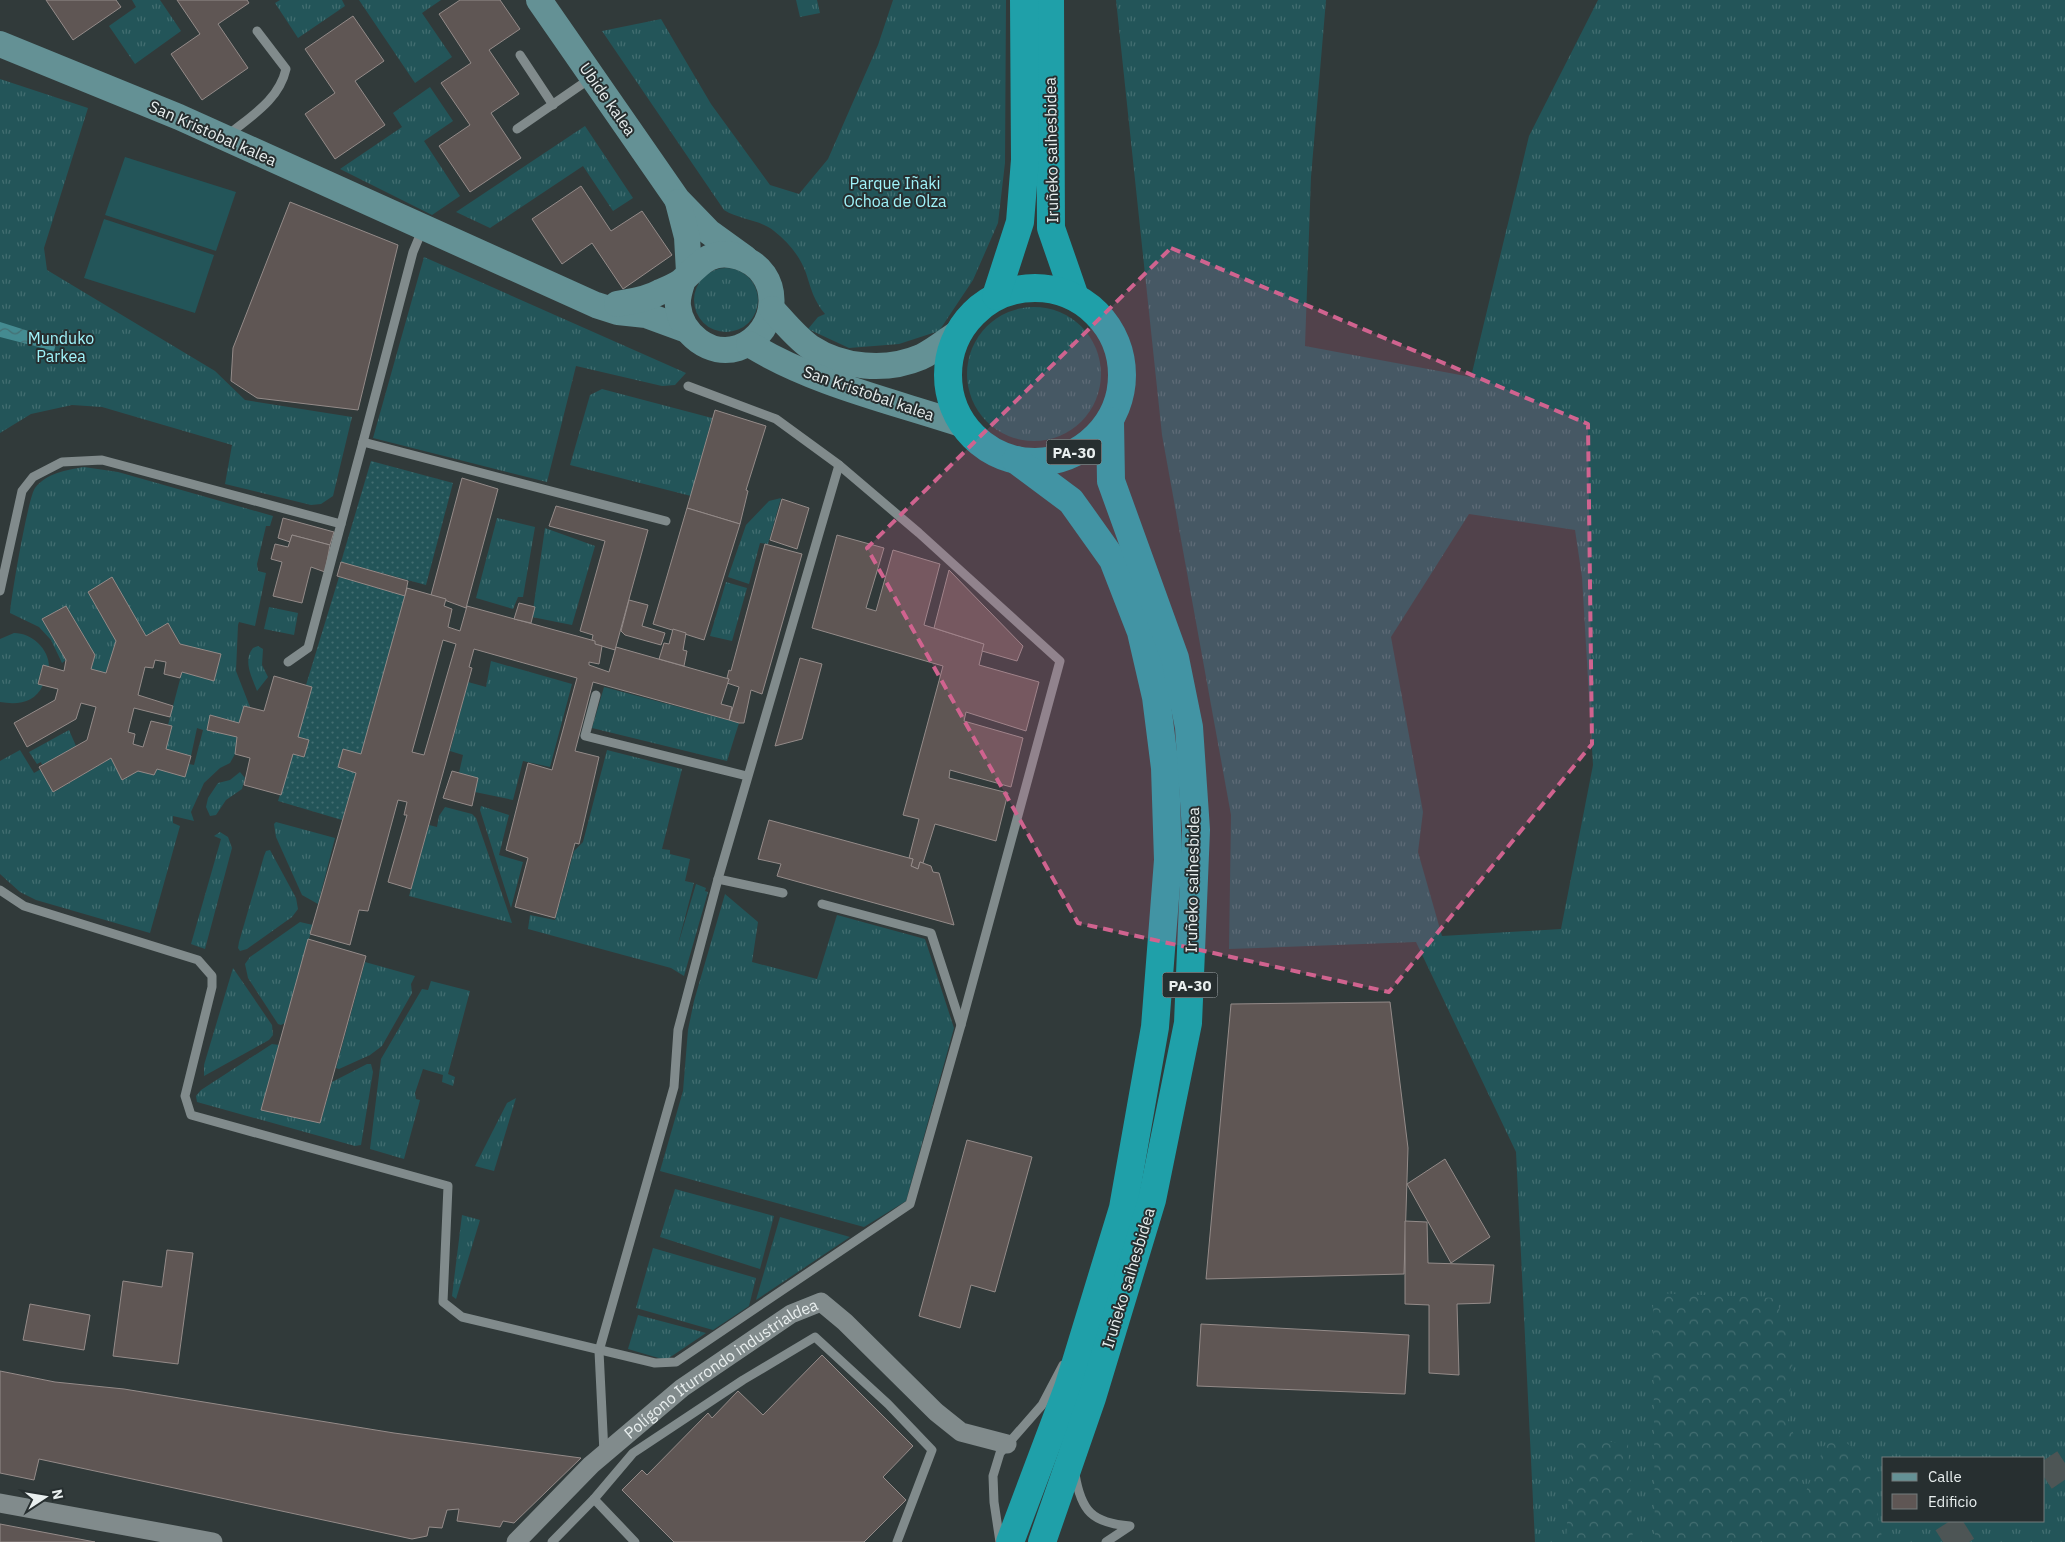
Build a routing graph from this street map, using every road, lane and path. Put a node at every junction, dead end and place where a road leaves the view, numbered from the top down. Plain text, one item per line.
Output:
1 (539, 0) edge
2 (1024, 0) edge
3 (1050, 0) edge
4 (257, 31) dead end
5 (0, 44) edge
6 (520, 55) dead end
7 (593, 77) junction
8 (553, 104) junction
9 (517, 129) dead end
10 (225, 138) junction
11 (677, 199) junction
12 (424, 226) junction
13 (750, 262) junction
14 (686, 276) junction
15 (996, 296) junction
16 (1075, 297) junction
17 (604, 307) junction
18 (772, 309) junction
19 (687, 330) junction
20 (959, 332) junction
21 (749, 344) junction
22 (688, 386) dead end
23 (1110, 421) junction
24 (964, 425) junction
25 (363, 442) junction
26 (1016, 460) junction
27 (840, 465) junction
28 (666, 521) dead end
29 (341, 524) junction
30 (0, 591) edge
31 (288, 662) dead end
32 (596, 695) dead end
33 (747, 776) junction
34 (718, 879) junction
35 (0, 890) edge
36 (783, 893) dead end
37 (822, 904) dead end
38 (961, 1025) junction
39 (1085, 1331) junction
40 (599, 1351) junction
41 (1007, 1444) junction
42 (604, 1454) junction
43 (1072, 1454) junction
44 (594, 1499) junction
45 (0, 1504) edge
46 (212, 1542) edge
47 (516, 1542) edge
48 (552, 1542) edge
49 (635, 1542) edge
50 (897, 1542) edge
51 (1000, 1542) edge
52 (1010, 1542) edge
53 (1042, 1542) edge
54 (1106, 1542) edge

1 - 7 main road, Ubide kalea
2 - 15 highway, Iruñeko saihesbidea
3 - 16 highway, Iruñeko saihesbidea
4 - 10 lane
5 - 10 main road, San Kristobal kalea
6 - 8 lane
7 - 8 lane
7 - 11 main road, Ubide kalea
8 - 9 lane
10 - 12 main road, San Kristobal kalea
11 - 13 main road, Ubide kalea
11 - 14 main road, Ubide kalea
12 - 17 main road, San Kristobal kalea
12 - 25 lane
13 - 14 main road
13 - 18 main road
14 - 17 main road
14 - 19 main road
15 - 16 highway, PA-30
15 - 20 highway, PA-30
16 - 23 highway, PA-30
17 - 19 main road, San Kristobal kalea
18 - 20 main road, San Kristobal kalea
18 - 21 main road
19 - 21 main road
20 - 24 highway, PA-30
21 - 24 main road, San Kristobal kalea
22 - 27 lane
23 - 26 highway, PA-30
23 - 43 highway, Iruñeko saihesbidea / PA-30
24 - 26 highway, PA-30
25 - 28 lane
25 - 29 lane
26 - 39 highway, Iruñeko saihesbidea / PA-30
27 - 33 lane
27 - 38 lane
29 - 30 lane
29 - 31 lane
32 - 33 lane
33 - 34 lane
34 - 36 lane
34 - 40 lane
35 - 40 lane
37 - 38 lane
38 - 40 lane
39 - 41 lane
39 - 52 highway, Iruñeko saihesbidea / PA-30
40 - 42 lane
41 - 42 street, Polígono Iturrondo industrialdea
41 - 51 lane
42 - 47 street, Polígono Iturrondo industrialdea
43 - 53 highway, Iruñeko saihesbidea / PA-30
43 - 54 lane
44 - 48 lane
44 - 49 lane
44 - 50 lane
45 - 46 street

